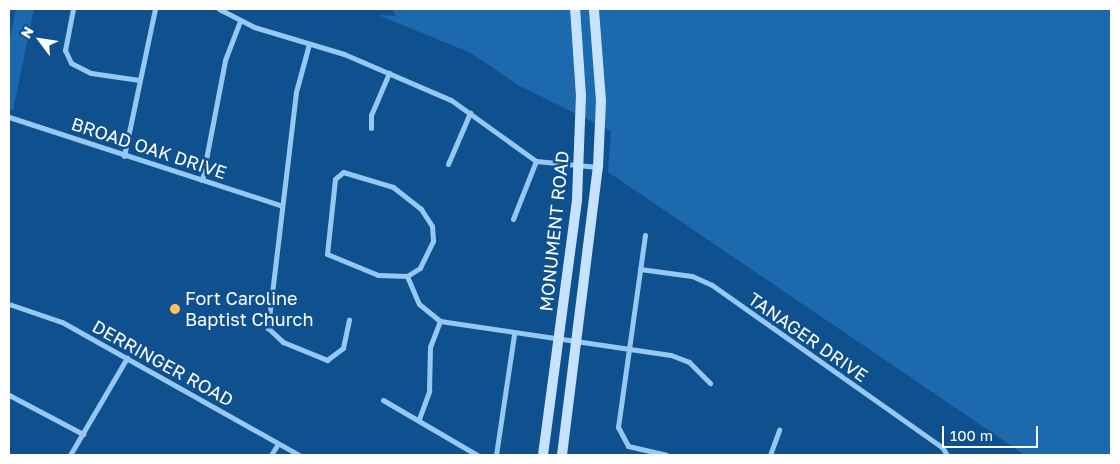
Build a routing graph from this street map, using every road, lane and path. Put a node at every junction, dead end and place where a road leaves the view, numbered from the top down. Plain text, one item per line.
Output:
1 (72, 9) edge
2 (155, 9) edge
3 (219, 9) edge
4 (575, 9) edge
5 (594, 9) edge
6 (240, 22) junction
7 (309, 44) junction
8 (389, 74) junction
9 (139, 80) junction
10 (470, 113) junction
11 (9, 117) edge
12 (371, 128) dead end
13 (124, 156) junction
14 (536, 161) junction
15 (448, 164) dead end
16 (579, 166) junction
17 (598, 167) junction
18 (202, 180) junction
19 (280, 205) junction
20 (513, 219) dead end
21 (645, 235) dead end
22 (640, 269) junction
23 (407, 276) junction
24 (9, 304) edge
25 (349, 320) dead end
26 (440, 322) junction
27 (514, 334) junction
28 (559, 338) junction
29 (578, 340) junction
30 (629, 349) junction
31 (127, 358) junction
32 (710, 383) dead end
33 (9, 395) edge
34 (383, 400) dead end
35 (419, 419) junction
36 (779, 430) dead end
37 (83, 434) junction
38 (278, 444) junction
39 (70, 455) edge
40 (271, 455) edge
41 (299, 455) edge
42 (477, 455) edge
43 (496, 455) edge
44 (543, 455) edge
45 (562, 455) edge
46 (666, 455) edge
47 (770, 455) edge
48 (947, 455) edge

1 - 9 street
2 - 9 street
3 - 6 street
4 - 16 main road, MONUMENT ROAD
5 - 17 main road, MONUMENT ROAD
6 - 7 street
6 - 18 street
7 - 8 street
7 - 19 street
8 - 10 street
8 - 12 street
9 - 13 street
10 - 14 street
10 - 15 street
11 - 13 street, BROAD OAK DRIVE
13 - 18 street, BROAD OAK DRIVE
14 - 16 street
14 - 20 street
16 - 17 street
16 - 28 main road, MONUMENT ROAD
17 - 29 main road, MONUMENT ROAD
18 - 19 street, BROAD OAK DRIVE
19 - 25 street
21 - 22 street
22 - 30 street
22 - 48 street, TANAGER DRIVE
23 - 23 street
23 - 26 street
24 - 31 street, DERRINGER ROAD
26 - 27 street
26 - 35 street
27 - 28 street
27 - 43 street
28 - 29 street
28 - 44 main road, MONUMENT ROAD
29 - 30 street
29 - 45 main road, MONUMENT ROAD
30 - 32 street
30 - 46 street
31 - 37 street
31 - 38 street, DERRINGER ROAD
33 - 37 street
34 - 35 street
35 - 42 street
36 - 47 street
37 - 39 street
38 - 40 street
38 - 41 street, DERRINGER ROAD

